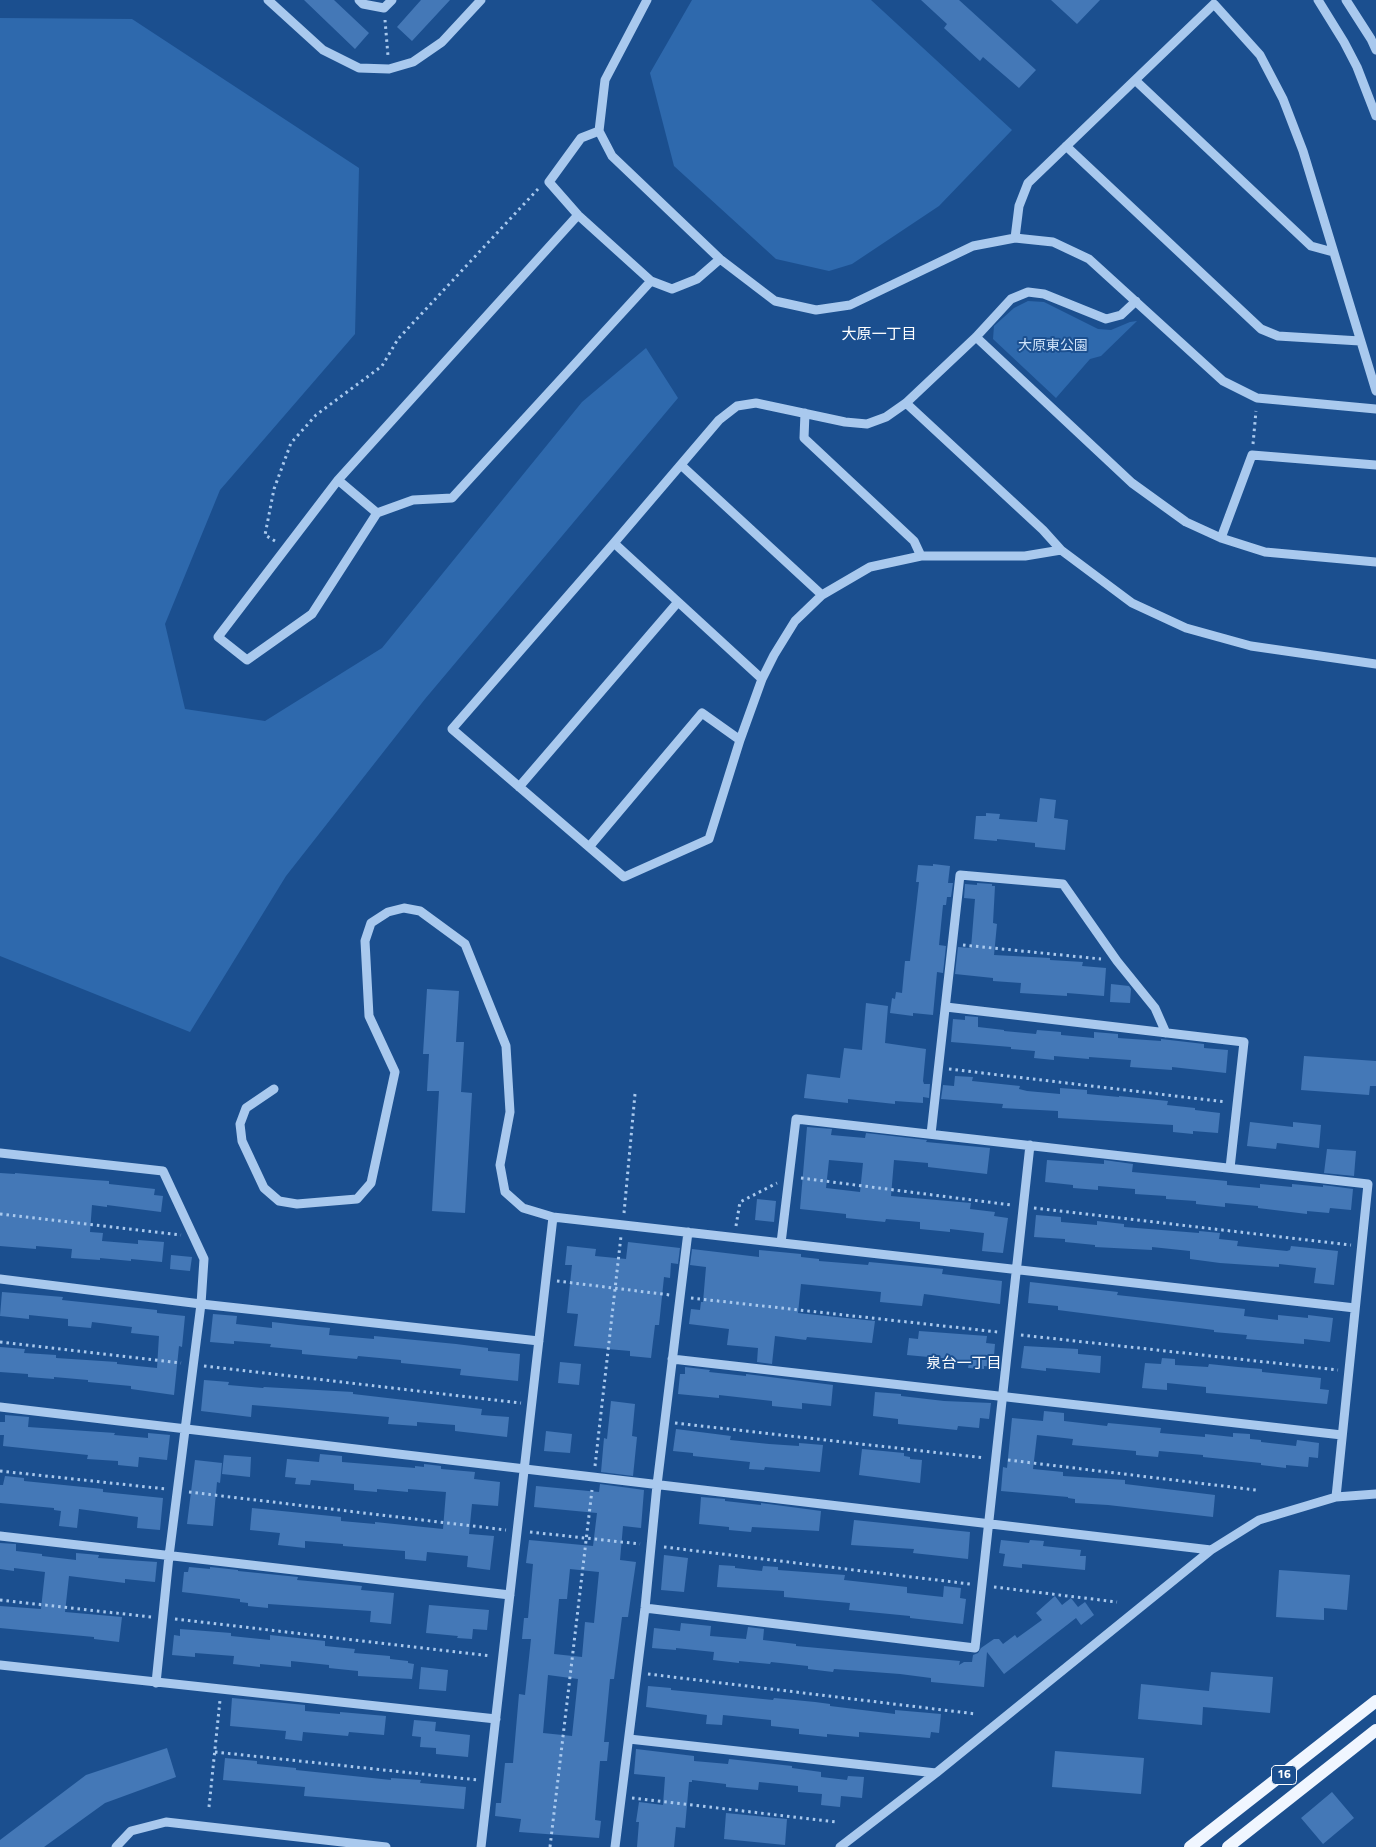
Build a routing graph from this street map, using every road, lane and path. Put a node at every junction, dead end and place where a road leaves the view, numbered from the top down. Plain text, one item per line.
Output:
1 (268, 0) edge
2 (359, 0) edge
3 (392, 0) edge
4 (481, 0) edge
5 (647, 0) edge
6 (1318, 0) edge
7 (1346, 0) edge
8 (384, 8) junction
9 (1376, 50) edge
10 (389, 69) junction
11 (1135, 80) junction
12 (1376, 116) edge
13 (599, 131) junction
14 (1066, 146) junction
15 (549, 182) junction
16 (578, 216) junction
17 (1015, 238) junction
18 (1333, 252) junction
19 (720, 259) junction
20 (651, 281) junction
21 (1136, 301) junction
22 (976, 337) junction
23 (1360, 341) junction
24 (1376, 391) edge
25 (1258, 398) junction
26 (906, 403) junction
27 (1376, 409) edge
28 (805, 413) junction
29 (1252, 455) junction
30 (681, 465) junction
31 (1376, 465) edge
32 (338, 480) junction
33 (377, 514) junction
34 (1221, 538) junction
35 (614, 543) junction
36 (287, 547) junction
37 (1061, 550) junction
38 (921, 556) junction
39 (1376, 562) edge
40 (822, 595) junction
41 (678, 602) junction
42 (1376, 664) edge
43 (762, 679) junction
44 (740, 740) junction
45 (519, 787) junction
46 (589, 847) junction
47 (953, 944) junction
48 (1117, 961) junction
49 (946, 1007) junction
50 (1166, 1033) junction
51 (939, 1068) junction
52 (274, 1089) dead end
53 (1237, 1103) junction
54 (931, 1134) junction
55 (1030, 1145) junction
56 (0, 1153) edge
57 (1230, 1168) junction
58 (0, 1214) edge
59 (553, 1217) junction
60 (688, 1232) junction
61 (194, 1237) junction
62 (781, 1243) junction
63 (1016, 1270) junction
64 (0, 1279) edge
65 (546, 1280) junction
66 (680, 1296) junction
67 (201, 1304) junction
68 (1355, 1308) junction
69 (1009, 1333) junction
70 (0, 1342) edge
71 (539, 1342) junction
72 (672, 1359) junction
73 (193, 1365) junction
74 (1348, 1372) junction
75 (1002, 1396) junction
76 (532, 1404) junction
77 (0, 1407) edge
78 (665, 1421) junction
79 (185, 1429) junction
80 (1342, 1435) junction
81 (996, 1459) junction
82 (524, 1469) junction
83 (0, 1471) edge
84 (658, 1485) junction
85 (178, 1490) junction
86 (1256, 1490) dead end
87 (1376, 1494) edge
88 (1336, 1497) junction
89 (988, 1524) junction
90 (517, 1531) junction
91 (0, 1536) edge
92 (652, 1545) junction
93 (1211, 1550) junction
94 (169, 1556) junction
95 (982, 1585) junction
96 (510, 1595) junction
97 (0, 1600) edge
98 (1117, 1602) dead end
99 (646, 1608) junction
100 (163, 1618) junction
101 (503, 1658) junction
102 (0, 1665) edge
103 (637, 1673) junction
104 (156, 1683) junction
105 (221, 1690) junction
106 (1376, 1701) edge
107 (976, 1714) dead end
108 (496, 1719) junction
109 (1376, 1730) edge
110 (629, 1738) junction
111 (215, 1752) junction
112 (936, 1773) junction
113 (488, 1781) junction
114 (622, 1797) junction
115 (209, 1807) dead end
116 (837, 1822) dead end
117 (116, 1847) edge
118 (386, 1847) edge
119 (481, 1847) edge
120 (615, 1847) edge
121 (840, 1847) edge
122 (1190, 1847) edge
123 (1228, 1847) edge

1 - 10 street
2 - 8 street
3 - 8 street
4 - 10 street
5 - 13 street
6 - 12 street
7 - 9 street
8 - 10 path
11 - 14 street
11 - 18 street
11 - 18 street
13 - 15 street
13 - 19 street
14 - 17 street
14 - 23 street
15 - 16 street
15 - 36 path
16 - 20 street
16 - 32 street
17 - 19 street
17 - 21 street
18 - 23 street
19 - 20 street
20 - 33 street
21 - 22 street
21 - 25 street
22 - 26 street
22 - 34 street
23 - 24 street
25 - 27 street
25 - 29 path
26 - 28 street
26 - 37 street
28 - 30 street
28 - 38 street
29 - 31 street
29 - 34 street
30 - 35 street
30 - 40 street
32 - 33 street
32 - 36 street
33 - 36 street
34 - 39 street
35 - 41 street
35 - 45 street
37 - 38 street
37 - 42 street
38 - 40 street
40 - 43 street
41 - 43 street
41 - 45 street
43 - 44 street
44 - 46 street
44 - 46 street
45 - 46 street
47 - 48 path
47 - 48 street
47 - 49 street
48 - 50 street
49 - 50 street
49 - 51 street
50 - 53 street
51 - 53 path
51 - 54 street
52 - 59 street
53 - 57 street
54 - 55 street
54 - 62 street
55 - 57 street
55 - 63 street
56 - 61 street
57 - 68 street
58 - 61 path
59 - 60 street
59 - 65 street
60 - 62 street
60 - 66 street
61 - 67 street
62 - 63 street
63 - 68 street
63 - 69 street
64 - 67 street
65 - 66 path
65 - 71 street
66 - 69 path
66 - 72 street
67 - 71 street
67 - 73 street
68 - 74 street
69 - 74 path
69 - 75 street
70 - 73 path
71 - 76 street
72 - 75 street
72 - 78 street
73 - 76 path
73 - 79 street
74 - 80 street
75 - 80 street
75 - 81 street
76 - 82 street
77 - 79 street
78 - 81 path
78 - 84 street
79 - 82 street
79 - 85 street
80 - 88 street
81 - 86 path
81 - 89 street
82 - 84 street
82 - 90 street
83 - 85 path
84 - 89 street
84 - 92 street
85 - 90 path
85 - 94 street
87 - 88 street
88 - 93 street
89 - 93 street
89 - 95 street
90 - 92 path
90 - 96 street
91 - 94 street
92 - 95 path
92 - 99 street
93 - 112 street
94 - 96 street
94 - 100 street
95 - 98 path
95 - 99 street
96 - 101 street
97 - 100 path
99 - 103 street
100 - 101 path
100 - 104 street
101 - 108 street
102 - 104 street
103 - 107 path
103 - 110 street
104 - 105 street
105 - 108 street
105 - 111 path
106 - 122 main road, 16
108 - 113 street
109 - 123 main road, 16
110 - 112 street
110 - 114 street
111 - 113 path
111 - 115 path
112 - 121 street
113 - 119 street
114 - 116 path
114 - 120 street
117 - 118 street

